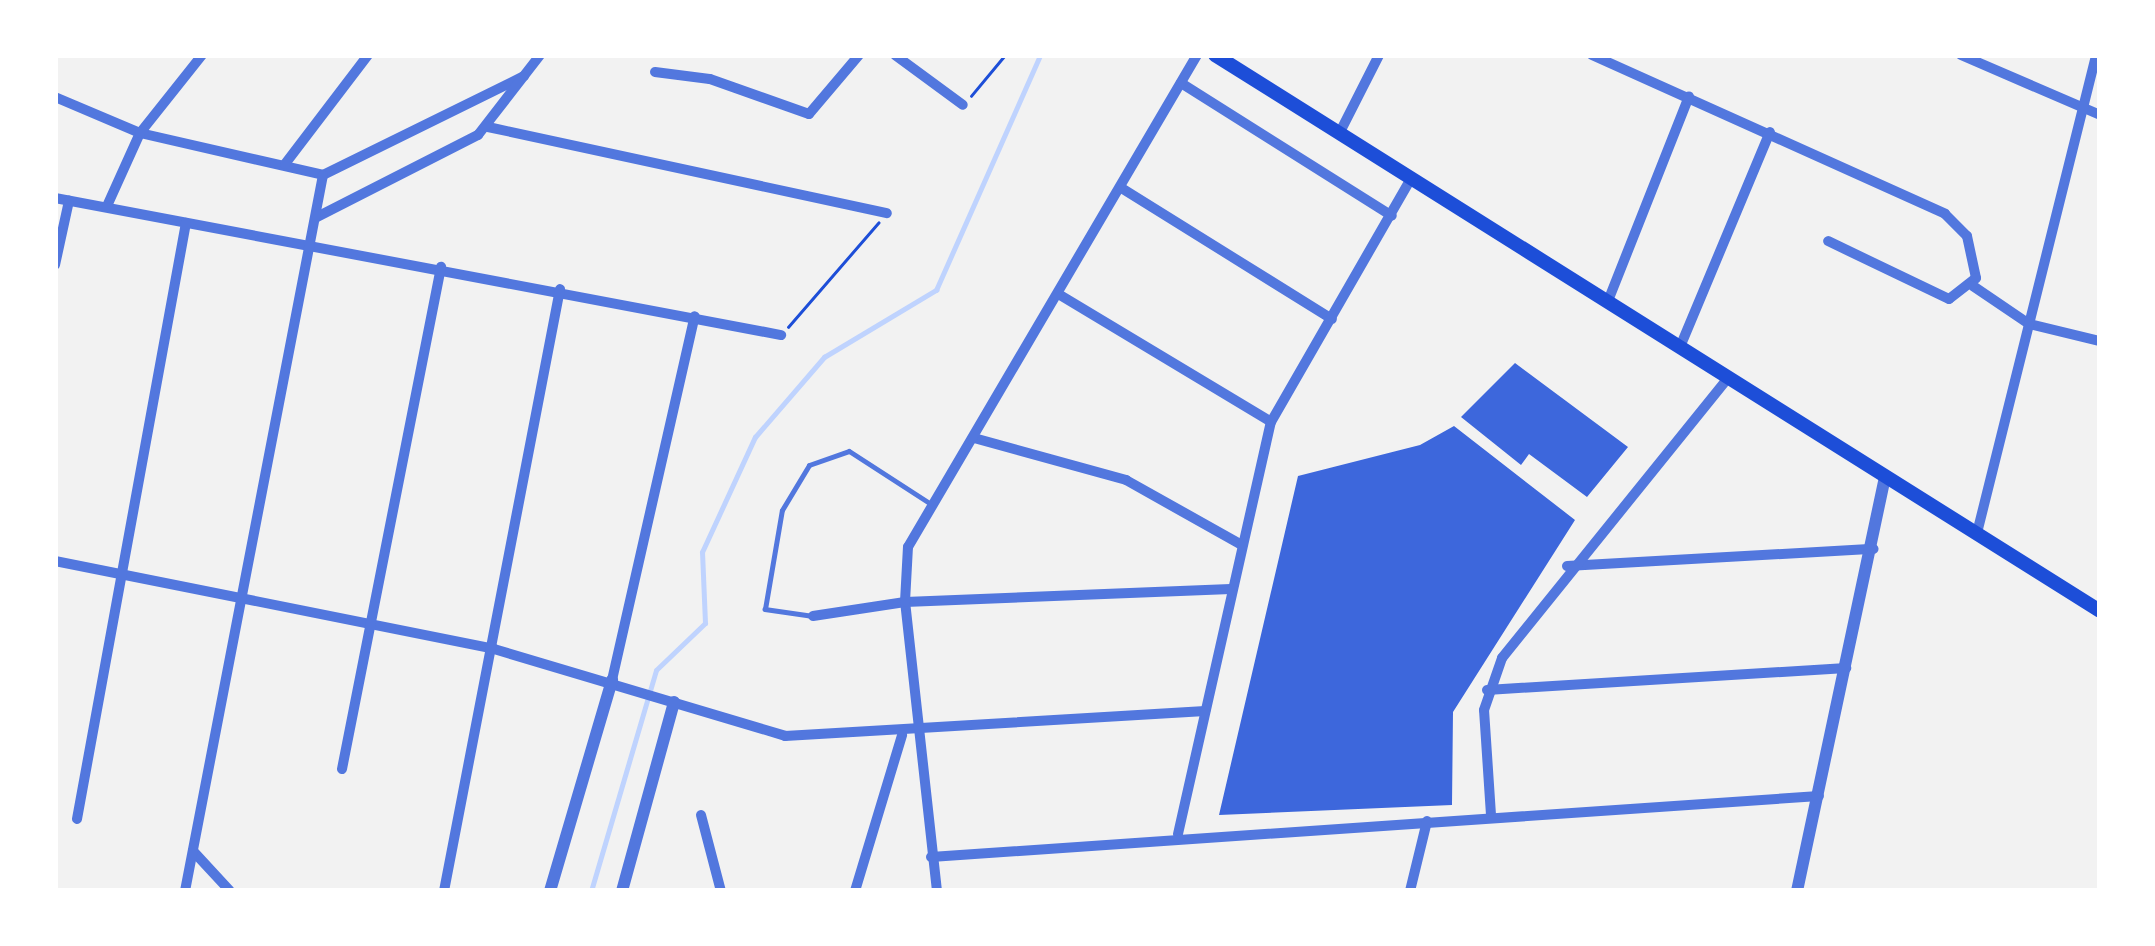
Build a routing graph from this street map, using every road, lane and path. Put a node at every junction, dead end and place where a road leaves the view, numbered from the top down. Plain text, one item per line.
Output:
1 (202, 55) edge
2 (368, 55) edge
3 (540, 55) edge
4 (860, 55) edge
5 (894, 55) edge
6 (1005, 55) edge
7 (1197, 55) edge
8 (1216, 55) edge
9 (1378, 55) edge
10 (1592, 55) edge
11 (1961, 55) edge
12 (2096, 55) edge
13 (655, 72) dead end
14 (526, 75) junction
15 (1181, 83) junction
16 (1688, 96) junction
17 (55, 98) edge
18 (963, 105) joint
19 (2084, 108) junction
20 (2100, 115) edge
21 (488, 126) junction
22 (1770, 132) junction
23 (140, 133) junction
24 (1339, 134) junction
25 (285, 164) junction
26 (323, 175) junction
27 (1412, 179) junction
28 (1123, 188) junction
29 (55, 198) edge
30 (68, 200) junction
31 (107, 206) junction
32 (887, 214) joint
33 (1392, 216) junction
34 (317, 217) junction
35 (186, 223) junction
36 (313, 241) junction
37 (1828, 241) dead end
38 (55, 265) edge
39 (441, 267) junction
40 (1973, 286) junction
41 (560, 290) junction
42 (1060, 295) junction
43 (1608, 301) junction
44 (695, 316) junction
45 (1332, 318) junction
46 (2029, 324) junction
47 (781, 336) joint
48 (2100, 341) edge
49 (1680, 346) junction
50 (1728, 376) junction
51 (1271, 422) junction
52 (974, 438) junction
53 (1884, 476) junction
54 (933, 506) junction
55 (1976, 534) junction
56 (1240, 544) junction
57 (1874, 550) junction
58 (55, 561) edge
59 (1567, 566) junction
60 (120, 573) junction
61 (1231, 589) junction
62 (246, 598) junction
63 (905, 602) junction
64 (2100, 611) edge
65 (813, 616) joint
66 (370, 621) junction
67 (494, 648) junction
68 (1846, 668) junction
69 (612, 680) junction
70 (1487, 690) junction
71 (670, 700) junction
72 (1205, 711) junction
73 (918, 728) junction
74 (902, 735) junction
75 (342, 770) dead end
76 (1819, 796) junction
77 (700, 815) dead end
78 (1491, 815) junction
79 (77, 818) dead end
80 (1426, 820) junction
81 (1178, 834) junction
82 (193, 850) junction
83 (930, 857) junction
84 (184, 891) edge
85 (230, 891) edge
86 (444, 891) edge
87 (550, 891) edge
88 (622, 891) edge
89 (722, 891) edge
90 (855, 891) edge
91 (937, 891) edge
92 (1410, 891) edge
93 (1797, 891) edge

1 - 23 street
2 - 25 street
3 - 14 street
4 - 13 street
5 - 18 street
6 - 18 path
7 - 15 street
8 - 24 main road
9 - 24 street
10 - 16 street
11 - 19 street
12 - 19 street
14 - 21 street
14 - 26 street
15 - 28 street
15 - 33 street
16 - 22 street
16 - 43 street
17 - 23 street
19 - 20 street
19 - 46 street
21 - 32 street
21 - 34 street
22 - 40 street
22 - 49 street
23 - 25 street
23 - 31 street
24 - 27 main road
25 - 26 street
26 - 34 street
27 - 33 street
27 - 43 main road
28 - 42 street
28 - 45 street
29 - 30 street
30 - 31 street
30 - 38 street
31 - 35 street
32 - 47 path
33 - 45 street
34 - 36 street
35 - 36 street
35 - 60 street
36 - 39 street
36 - 62 street
37 - 40 street
39 - 41 street
39 - 66 street
40 - 46 street
41 - 44 street
41 - 67 street
42 - 51 street
42 - 52 street
43 - 49 main road
44 - 47 street
44 - 69 street
45 - 51 street
46 - 48 street
46 - 55 street
49 - 50 main road
50 - 53 main road
50 - 59 street
51 - 56 street
52 - 54 street
52 - 56 street
53 - 55 main road
53 - 57 street
54 - 63 street
54 - 65 lane
55 - 64 main road
56 - 61 street
57 - 59 street
57 - 68 street
58 - 60 street
59 - 70 street
60 - 62 street
60 - 79 street
61 - 63 street
61 - 72 street
62 - 66 street
62 - 82 street
63 - 65 street
63 - 73 street
66 - 67 street
66 - 75 street
67 - 69 street
67 - 86 street
68 - 70 street
68 - 76 street
69 - 71 street
69 - 87 street
70 - 78 street
71 - 74 street
71 - 88 street
72 - 73 street
72 - 81 street
73 - 74 street
73 - 83 street
74 - 90 street
76 - 78 street
76 - 93 street
77 - 89 street
78 - 80 street
80 - 81 street
80 - 92 street
81 - 83 street
82 - 84 street
82 - 85 street
83 - 91 street

